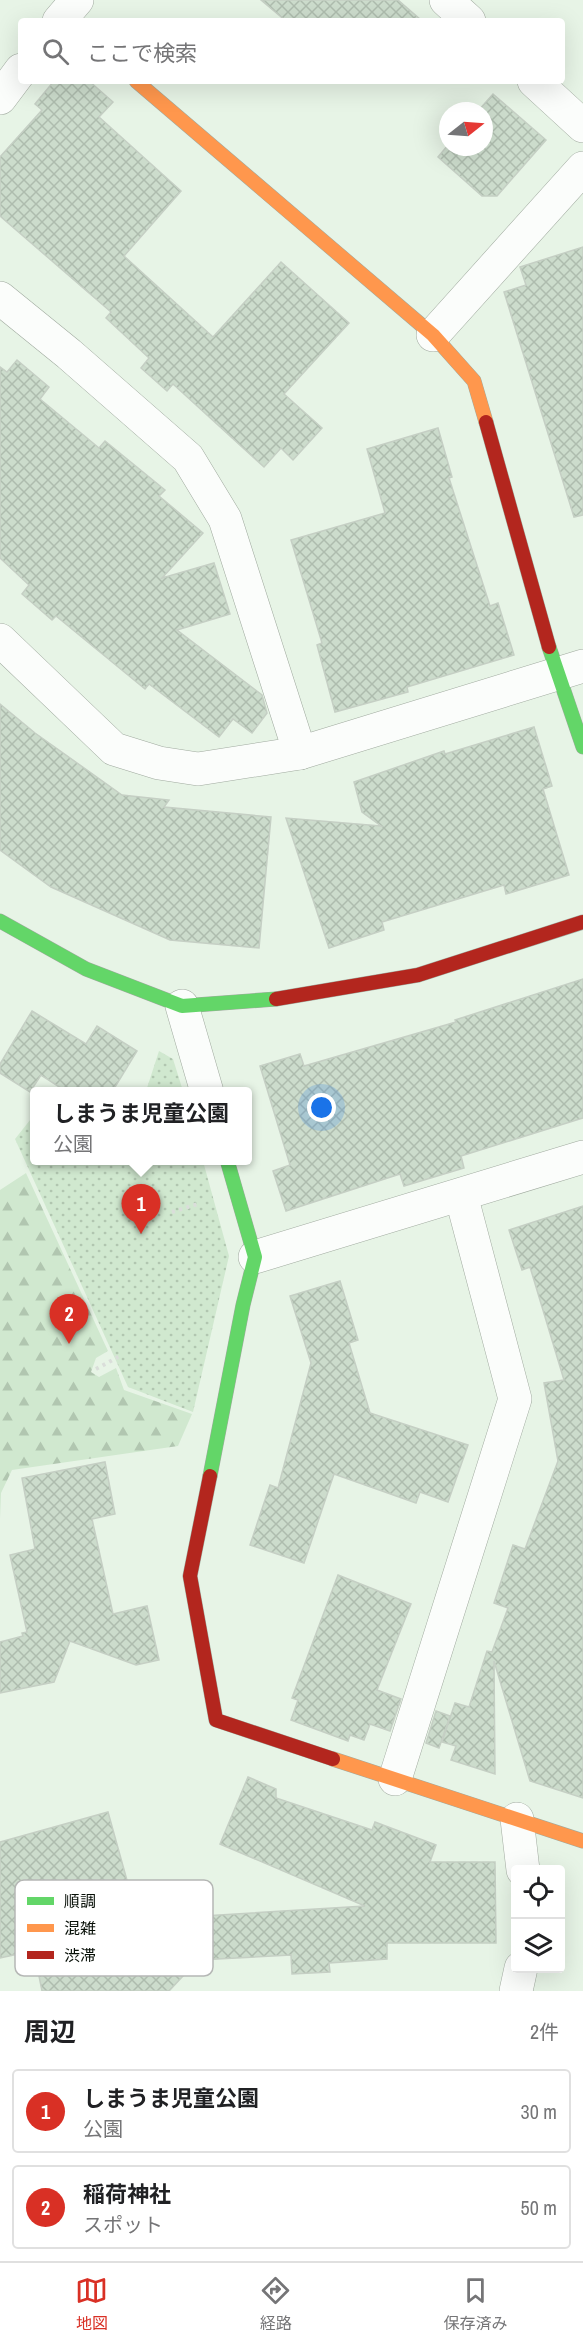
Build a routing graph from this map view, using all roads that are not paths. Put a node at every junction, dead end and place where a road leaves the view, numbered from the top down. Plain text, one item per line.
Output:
1 (446, 0) edge
2 (466, 18) edge
3 (18, 74) edge
4 (140, 84) edge
5 (537, 84) edge
6 (0, 98) edge
7 (583, 126) edge
8 (583, 168) edge
9 (0, 298) edge
10 (433, 335) junction
11 (0, 640) edge
12 (570, 670) edge
13 (583, 747) edge
14 (300, 753) junction
15 (0, 921) edge
16 (583, 922) edge
17 (182, 1006) junction
18 (206, 1087) edge
19 (583, 1157) edge
20 (228, 1165) edge
21 (460, 1195) junction
22 (255, 1257) junction
23 (395, 1779) junction
24 (517, 1819) junction
25 (583, 1841) edge
26 (523, 1865) edge
27 (519, 1973) edge
28 (516, 1991) edge

1 - 2 street
3 - 6 street
4 - 10 street
5 - 7 street
8 - 10 street
9 - 14 street
10 - 12 street
11 - 14 street
12 - 13 street
12 - 14 street
15 - 17 street
16 - 17 street
17 - 18 street
19 - 21 street
20 - 22 street
21 - 22 street
21 - 23 street
22 - 23 street
23 - 24 street
24 - 25 street
24 - 26 street
27 - 28 street

